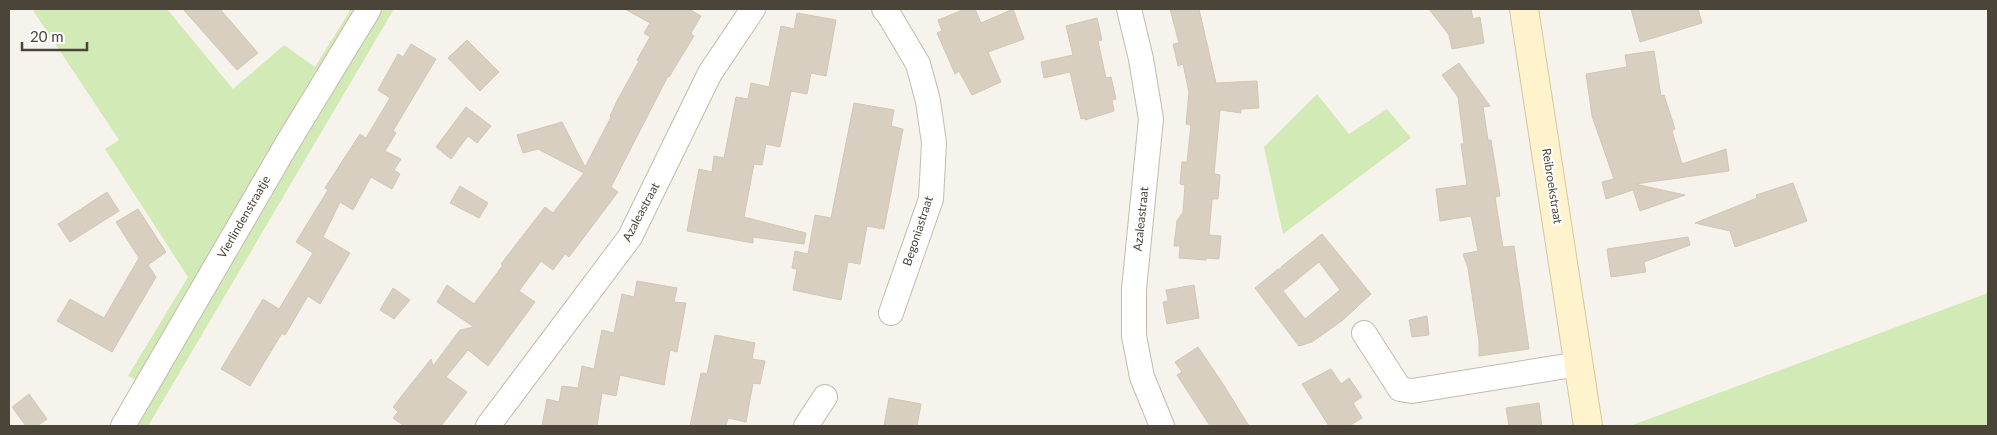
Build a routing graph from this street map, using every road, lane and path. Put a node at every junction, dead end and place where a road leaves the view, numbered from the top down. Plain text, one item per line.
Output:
1 (369, 9) edge
2 (754, 9) edge
3 (884, 9) edge
4 (1129, 9) edge
5 (1524, 9) edge
6 (891, 313) dead end
7 (1364, 334) dead end
8 (1578, 364) junction
9 (825, 397) dead end
10 (123, 426) edge
11 (488, 426) edge
12 (806, 426) edge
13 (1162, 426) edge
14 (1588, 426) edge

1 - 10 street, Vierlindenstraatje
2 - 11 street, Azaleastraat
3 - 6 street, Begoniastraat
4 - 13 street, Azaleastraat
5 - 8 street, Reibroekstraat
7 - 8 street
8 - 14 street, Reibroekstraat
9 - 12 street

